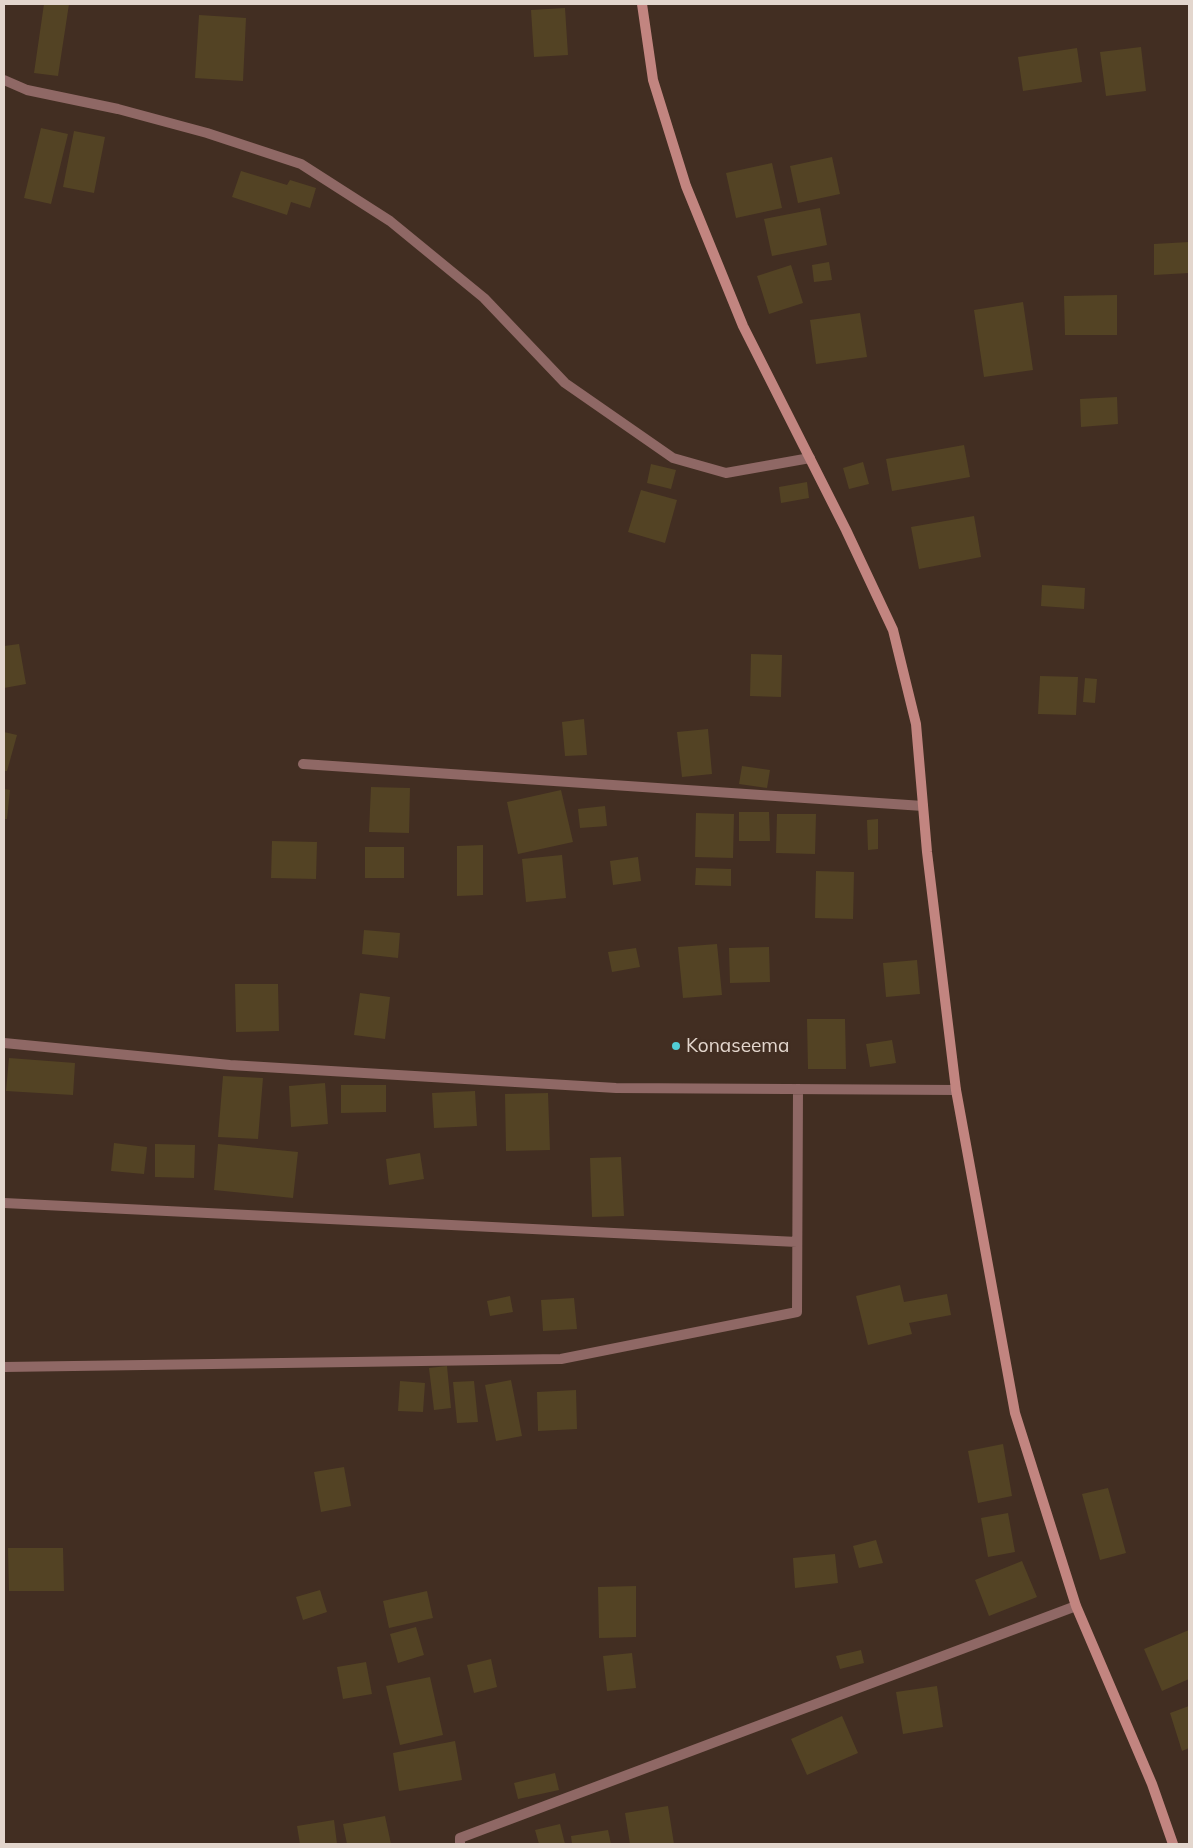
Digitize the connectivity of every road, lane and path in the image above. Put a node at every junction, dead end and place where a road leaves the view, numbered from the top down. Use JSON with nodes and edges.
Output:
{"nodes":[{"id":1,"x":642,"y":4,"type":"edge"},
{"id":2,"x":4,"y":80,"type":"edge"},
{"id":3,"x":810,"y":458,"type":"junction"},
{"id":4,"x":303,"y":764,"type":"dead end"},
{"id":5,"x":923,"y":806,"type":"junction"},
{"id":6,"x":4,"y":1043,"type":"edge"},
{"id":7,"x":798,"y":1088,"type":"junction"},
{"id":8,"x":956,"y":1090,"type":"junction"},
{"id":9,"x":4,"y":1203,"type":"edge"},
{"id":10,"x":797,"y":1242,"type":"junction"},
{"id":11,"x":4,"y":1367,"type":"edge"},
{"id":12,"x":1076,"y":1606,"type":"junction"},
{"id":13,"x":460,"y":1844,"type":"edge"},
{"id":14,"x":1173,"y":1844,"type":"edge"}],
"edges":[{"from":1,"to":3,"type":"main road"},
{"from":2,"to":3,"type":"street"},
{"from":3,"to":5,"type":"main road"},
{"from":4,"to":5,"type":"street"},
{"from":5,"to":8,"type":"main road"},
{"from":6,"to":7,"type":"street"},
{"from":7,"to":8,"type":"street"},
{"from":7,"to":10,"type":"street"},
{"from":8,"to":12,"type":"main road"},
{"from":9,"to":10,"type":"street"},
{"from":10,"to":11,"type":"street"},
{"from":12,"to":13,"type":"street"},
{"from":12,"to":14,"type":"main road"}]}
